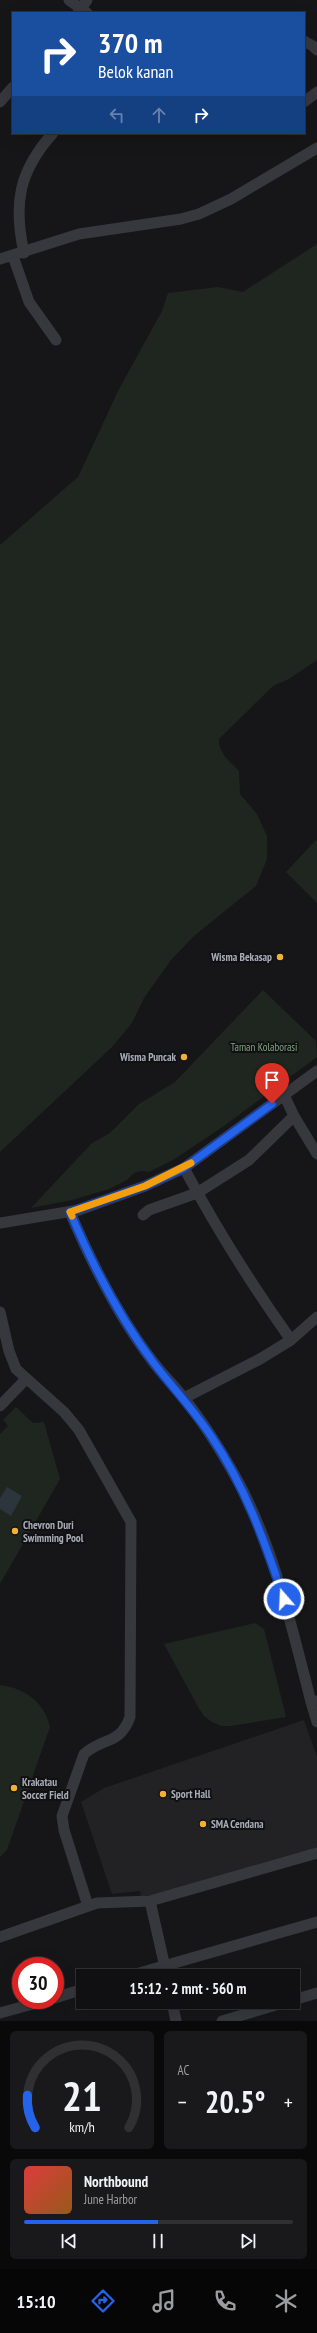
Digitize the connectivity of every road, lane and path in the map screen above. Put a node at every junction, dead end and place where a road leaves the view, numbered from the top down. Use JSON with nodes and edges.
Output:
{"nodes":[{"id":1,"x":69,"y":0,"type":"edge"},
{"id":2,"x":84,"y":7,"type":"edge"},
{"id":3,"x":305,"y":42,"type":"edge"},
{"id":4,"x":317,"y":50,"type":"edge"},
{"id":5,"x":12,"y":88,"type":"edge"},
{"id":6,"x":317,"y":92,"type":"edge"},
{"id":7,"x":305,"y":101,"type":"edge"},
{"id":8,"x":0,"y":102,"type":"edge"},
{"id":9,"x":52,"y":134,"type":"edge"},
{"id":10,"x":317,"y":148,"type":"edge"},
{"id":11,"x":19,"y":255,"type":"junction"},
{"id":12,"x":0,"y":259,"type":"edge"},
{"id":13,"x":56,"y":340,"type":"dead end"},
{"id":14,"x":317,"y":1070,"type":"edge"},
{"id":15,"x":284,"y":1095,"type":"junction"},
{"id":16,"x":294,"y":1116,"type":"junction"},
{"id":17,"x":317,"y":1154,"type":"edge"},
{"id":18,"x":184,"y":1168,"type":"junction"},
{"id":19,"x":198,"y":1193,"type":"junction"},
{"id":20,"x":70,"y":1212,"type":"junction"},
{"id":21,"x":143,"y":1215,"type":"dead end"},
{"id":22,"x":0,"y":1223,"type":"edge"},
{"id":23,"x":0,"y":1312,"type":"edge"},
{"id":24,"x":317,"y":1317,"type":"edge"},
{"id":25,"x":291,"y":1340,"type":"junction"},
{"id":26,"x":26,"y":1379,"type":"junction"},
{"id":27,"x":184,"y":1398,"type":"junction"},
{"id":28,"x":0,"y":1406,"type":"edge"},
{"id":29,"x":314,"y":1701,"type":"edge"},
{"id":30,"x":317,"y":1722,"type":"edge"},
{"id":31,"x":317,"y":1853,"type":"edge"},
{"id":32,"x":150,"y":1901,"type":"junction"},
{"id":33,"x":88,"y":1906,"type":"junction"},
{"id":34,"x":317,"y":1922,"type":"edge"},
{"id":35,"x":0,"y":1937,"type":"edge"},
{"id":36,"x":166,"y":1969,"type":"edge"},
{"id":37,"x":172,"y":1969,"type":"edge"},
{"id":38,"x":76,"y":1991,"type":"edge"},
{"id":39,"x":317,"y":1993,"type":"edge"},
{"id":40,"x":64,"y":1995,"type":"edge"},
{"id":41,"x":300,"y":1998,"type":"edge"},
{"id":42,"x":17,"y":2009,"type":"edge"},
{"id":43,"x":173,"y":2009,"type":"edge"},
{"id":44,"x":262,"y":2009,"type":"edge"},
{"id":45,"x":0,"y":2014,"type":"edge"},
{"id":46,"x":176,"y":2021,"type":"edge"},
{"id":47,"x":222,"y":2021,"type":"edge"}],
"edges":[{"from":1,"to":2,"type":"street"},
{"from":3,"to":4,"type":"street"},
{"from":5,"to":8,"type":"street"},
{"from":6,"to":7,"type":"street"},
{"from":9,"to":11,"type":"street"},
{"from":10,"to":11,"type":"street"},
{"from":11,"to":12,"type":"street"},
{"from":11,"to":13,"type":"street"},
{"from":14,"to":15,"type":"street"},
{"from":15,"to":16,"type":"street"},
{"from":15,"to":18,"type":"street"},
{"from":16,"to":17,"type":"street"},
{"from":16,"to":19,"type":"street"},
{"from":18,"to":19,"type":"street"},
{"from":18,"to":20,"type":"street"},
{"from":19,"to":21,"type":"street"},
{"from":19,"to":25,"type":"street"},
{"from":20,"to":22,"type":"street"},
{"from":20,"to":27,"type":"street"},
{"from":23,"to":26,"type":"street"},
{"from":24,"to":25,"type":"street"},
{"from":25,"to":27,"type":"street"},
{"from":26,"to":28,"type":"street"},
{"from":26,"to":33,"type":"street"},
{"from":27,"to":29,"type":"street"},
{"from":29,"to":30,"type":"street"},
{"from":31,"to":32,"type":"street"},
{"from":32,"to":33,"type":"street"},
{"from":32,"to":36,"type":"street"},
{"from":33,"to":35,"type":"street"},
{"from":34,"to":37,"type":"street"},
{"from":38,"to":40,"type":"street"},
{"from":39,"to":41,"type":"street"},
{"from":42,"to":45,"type":"street"},
{"from":43,"to":46,"type":"street"},
{"from":44,"to":47,"type":"street"}]}
